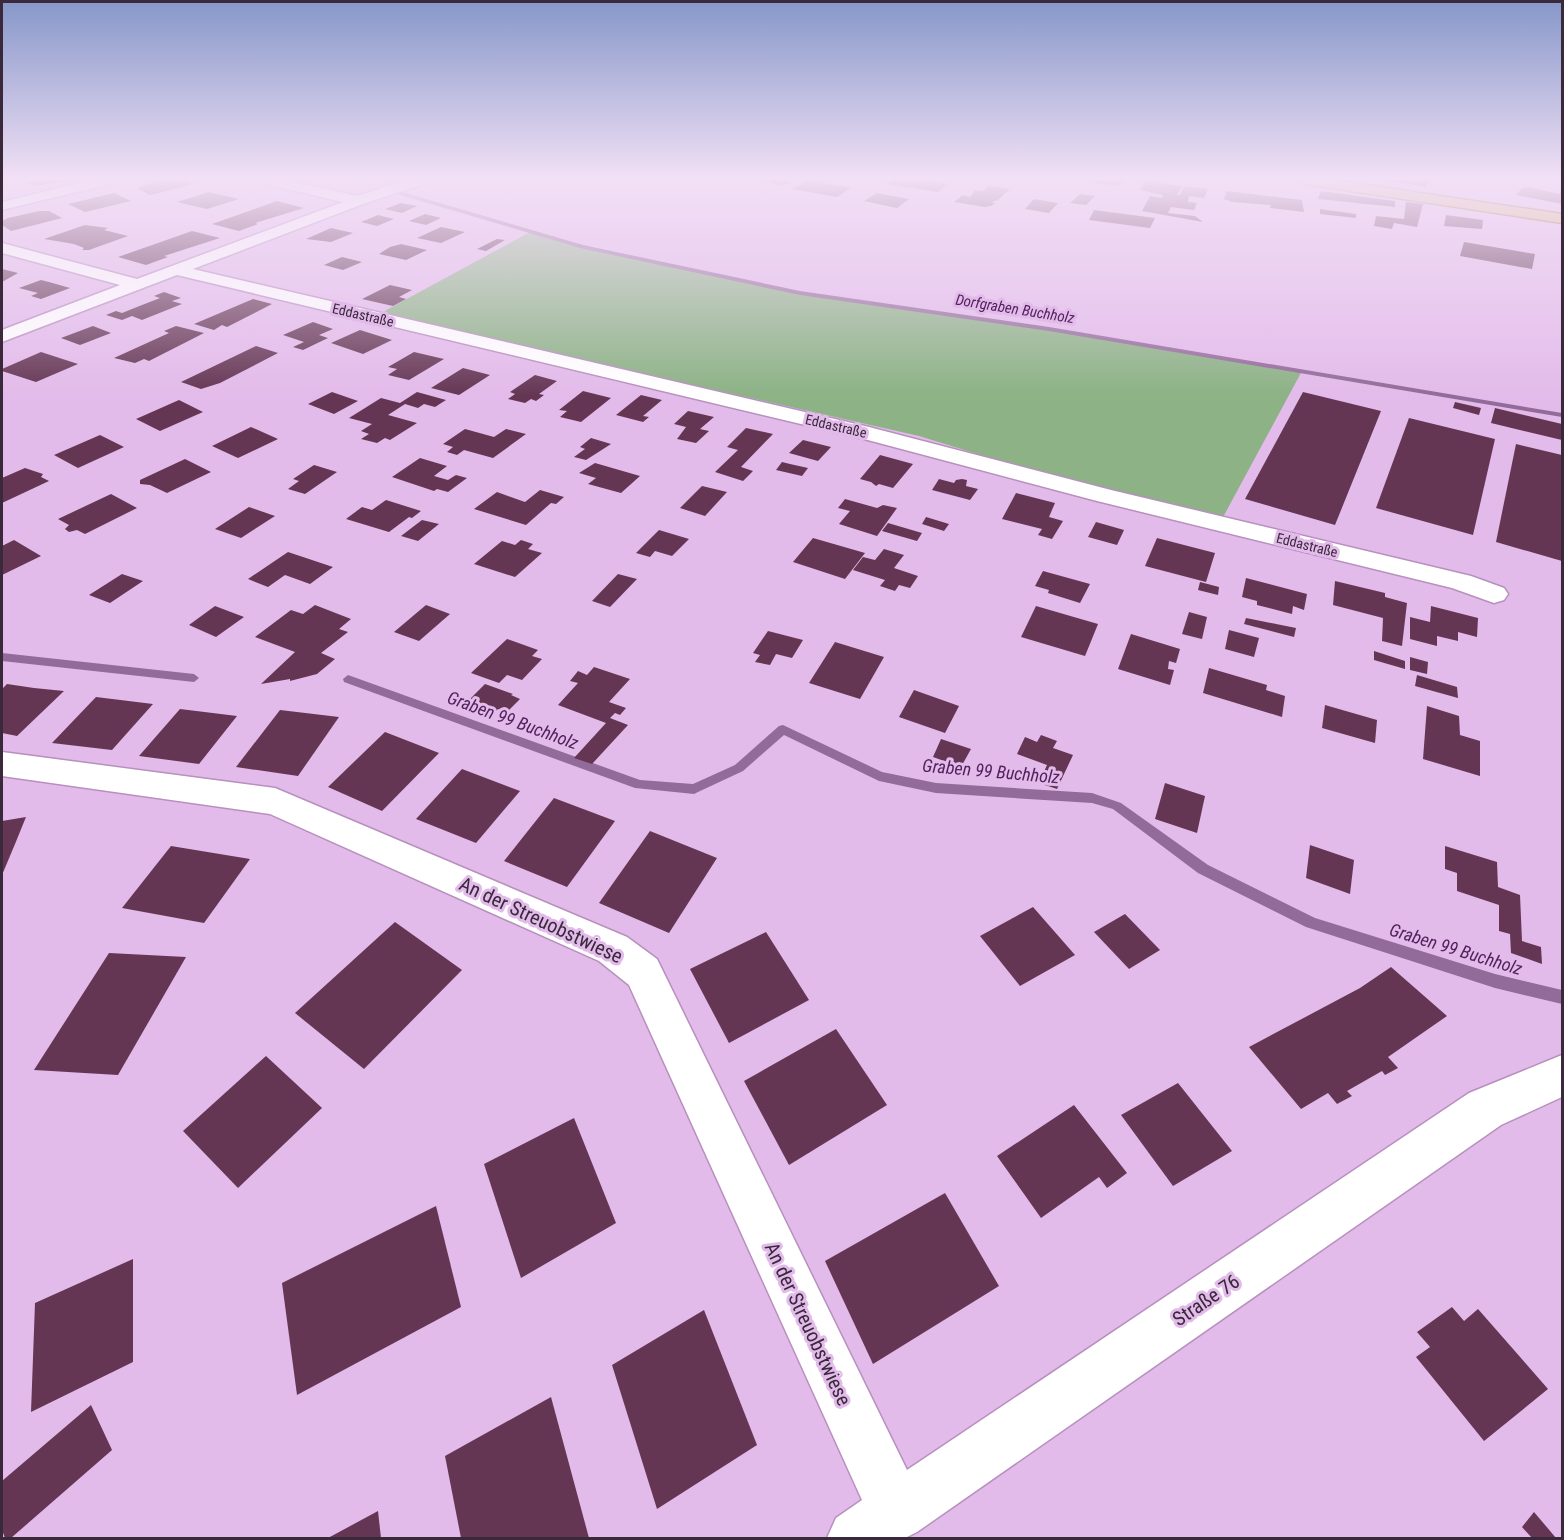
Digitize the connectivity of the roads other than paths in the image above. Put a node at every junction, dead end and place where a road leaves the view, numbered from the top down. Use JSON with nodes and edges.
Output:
{"nodes":[{"id":1,"x":16,"y":252,"type":"edge"},
{"id":2,"x":223,"y":252,"type":"edge"},
{"id":3,"x":175,"y":270,"type":"junction"},
{"id":4,"x":136,"y":284,"type":"junction"},
{"id":5,"x":2,"y":336,"type":"edge"},
{"id":6,"x":1494,"y":594,"type":"dead end"},
{"id":7,"x":2,"y":764,"type":"edge"},
{"id":8,"x":1563,"y":1076,"type":"edge"},
{"id":9,"x":897,"y":1512,"type":"junction"},
{"id":10,"x":856,"y":1539,"type":"edge"}],
"edges":[{"from":1,"to":4,"type":"street"},
{"from":2,"to":3,"type":"street"},
{"from":3,"to":4,"type":"street"},
{"from":3,"to":6,"type":"street","name":"Eddastraße"},
{"from":4,"to":5,"type":"street"},
{"from":7,"to":9,"type":"street","name":"An der Streuobstwiese"},
{"from":8,"to":9,"type":"street","name":"Straße 76"},
{"from":9,"to":10,"type":"street","name":"Straße 76"}]}
